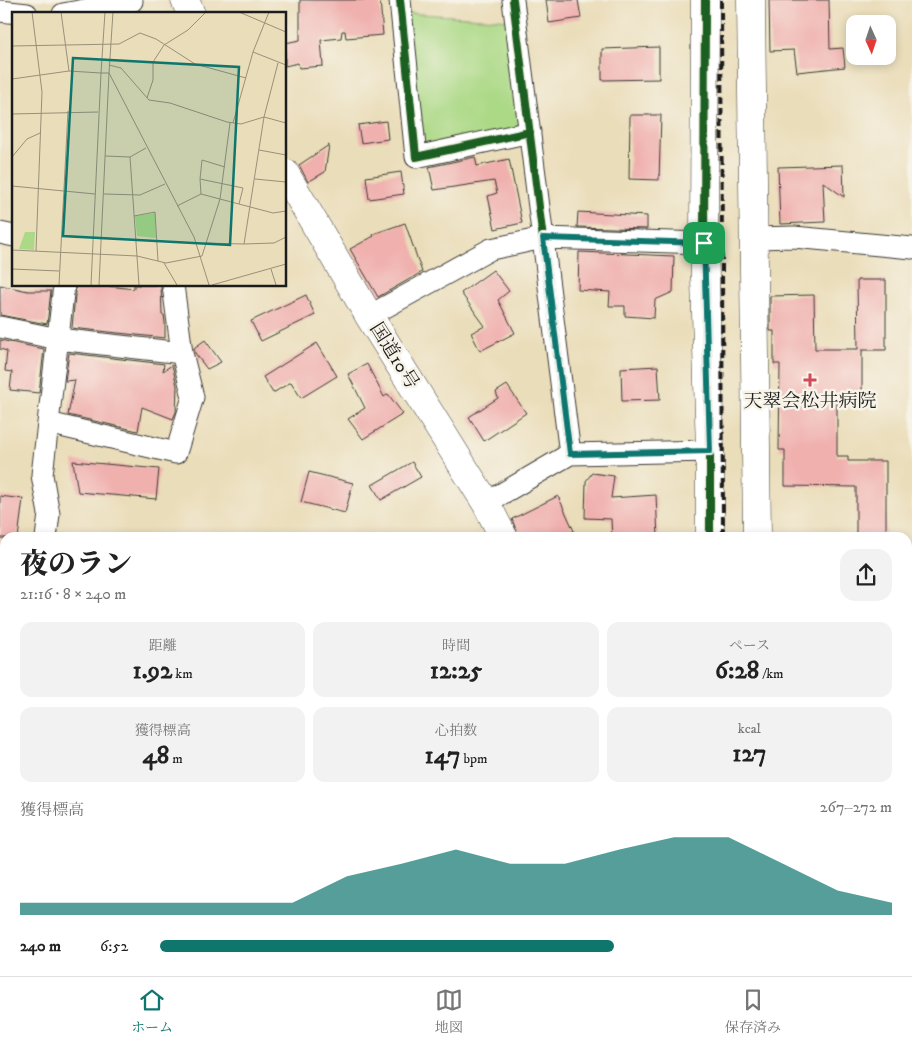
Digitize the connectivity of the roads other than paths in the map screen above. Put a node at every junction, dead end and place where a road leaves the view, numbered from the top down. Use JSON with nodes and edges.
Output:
{"nodes":[{"id":1,"x":185,"y":0,"type":"edge"},
{"id":2,"x":400,"y":0,"type":"edge"},
{"id":3,"x":513,"y":0,"type":"edge"},
{"id":4,"x":705,"y":0,"type":"edge"},
{"id":5,"x":751,"y":0,"type":"edge"},
{"id":6,"x":131,"y":5,"type":"edge"},
{"id":7,"x":78,"y":12,"type":"edge"},
{"id":8,"x":191,"y":12,"type":"edge"},
{"id":9,"x":530,"y":132,"type":"junction"},
{"id":10,"x":286,"y":177,"type":"edge"},
{"id":11,"x":292,"y":202,"type":"edge"},
{"id":12,"x":543,"y":238,"type":"junction"},
{"id":13,"x":754,"y":238,"type":"junction"},
{"id":14,"x":704,"y":243,"type":"junction"},
{"id":15,"x":912,"y":248,"type":"edge"},
{"id":16,"x":64,"y":286,"type":"edge"},
{"id":17,"x":173,"y":286,"type":"edge"},
{"id":18,"x":370,"y":316,"type":"junction"},
{"id":19,"x":0,"y":328,"type":"edge"},
{"id":20,"x":58,"y":339,"type":"junction"},
{"id":21,"x":182,"y":353,"type":"junction"},
{"id":22,"x":48,"y":423,"type":"junction"},
{"id":23,"x":710,"y":451,"type":"junction"},
{"id":24,"x":570,"y":454,"type":"junction"},
{"id":25,"x":486,"y":504,"type":"junction"},
{"id":26,"x":47,"y":532,"type":"edge"},
{"id":27,"x":501,"y":532,"type":"edge"},
{"id":28,"x":710,"y":532,"type":"edge"},
{"id":29,"x":757,"y":532,"type":"edge"}],
"edges":[{"from":1,"to":8,"type":"main road"},
{"from":2,"to":9,"type":"street"},
{"from":3,"to":9,"type":"street"},
{"from":4,"to":14,"type":"main road"},
{"from":5,"to":13,"type":"main road"},
{"from":6,"to":7,"type":"street"},
{"from":9,"to":12,"type":"street"},
{"from":10,"to":11,"type":"main road","name":"国道10号"},
{"from":11,"to":18,"type":"main road","name":"国道10号"},
{"from":12,"to":14,"type":"street"},
{"from":12,"to":18,"type":"street"},
{"from":12,"to":24,"type":"street"},
{"from":13,"to":15,"type":"street"},
{"from":13,"to":29,"type":"main road"},
{"from":14,"to":23,"type":"main road"},
{"from":16,"to":20,"type":"street"},
{"from":17,"to":21,"type":"street"},
{"from":18,"to":25,"type":"main road","name":"国道10号"},
{"from":19,"to":20,"type":"street"},
{"from":20,"to":21,"type":"street"},
{"from":20,"to":22,"type":"street"},
{"from":21,"to":22,"type":"street"},
{"from":22,"to":26,"type":"street"},
{"from":23,"to":24,"type":"street"},
{"from":23,"to":28,"type":"main road"},
{"from":24,"to":25,"type":"street"},
{"from":25,"to":27,"type":"main road","name":"国道10号"}]}
